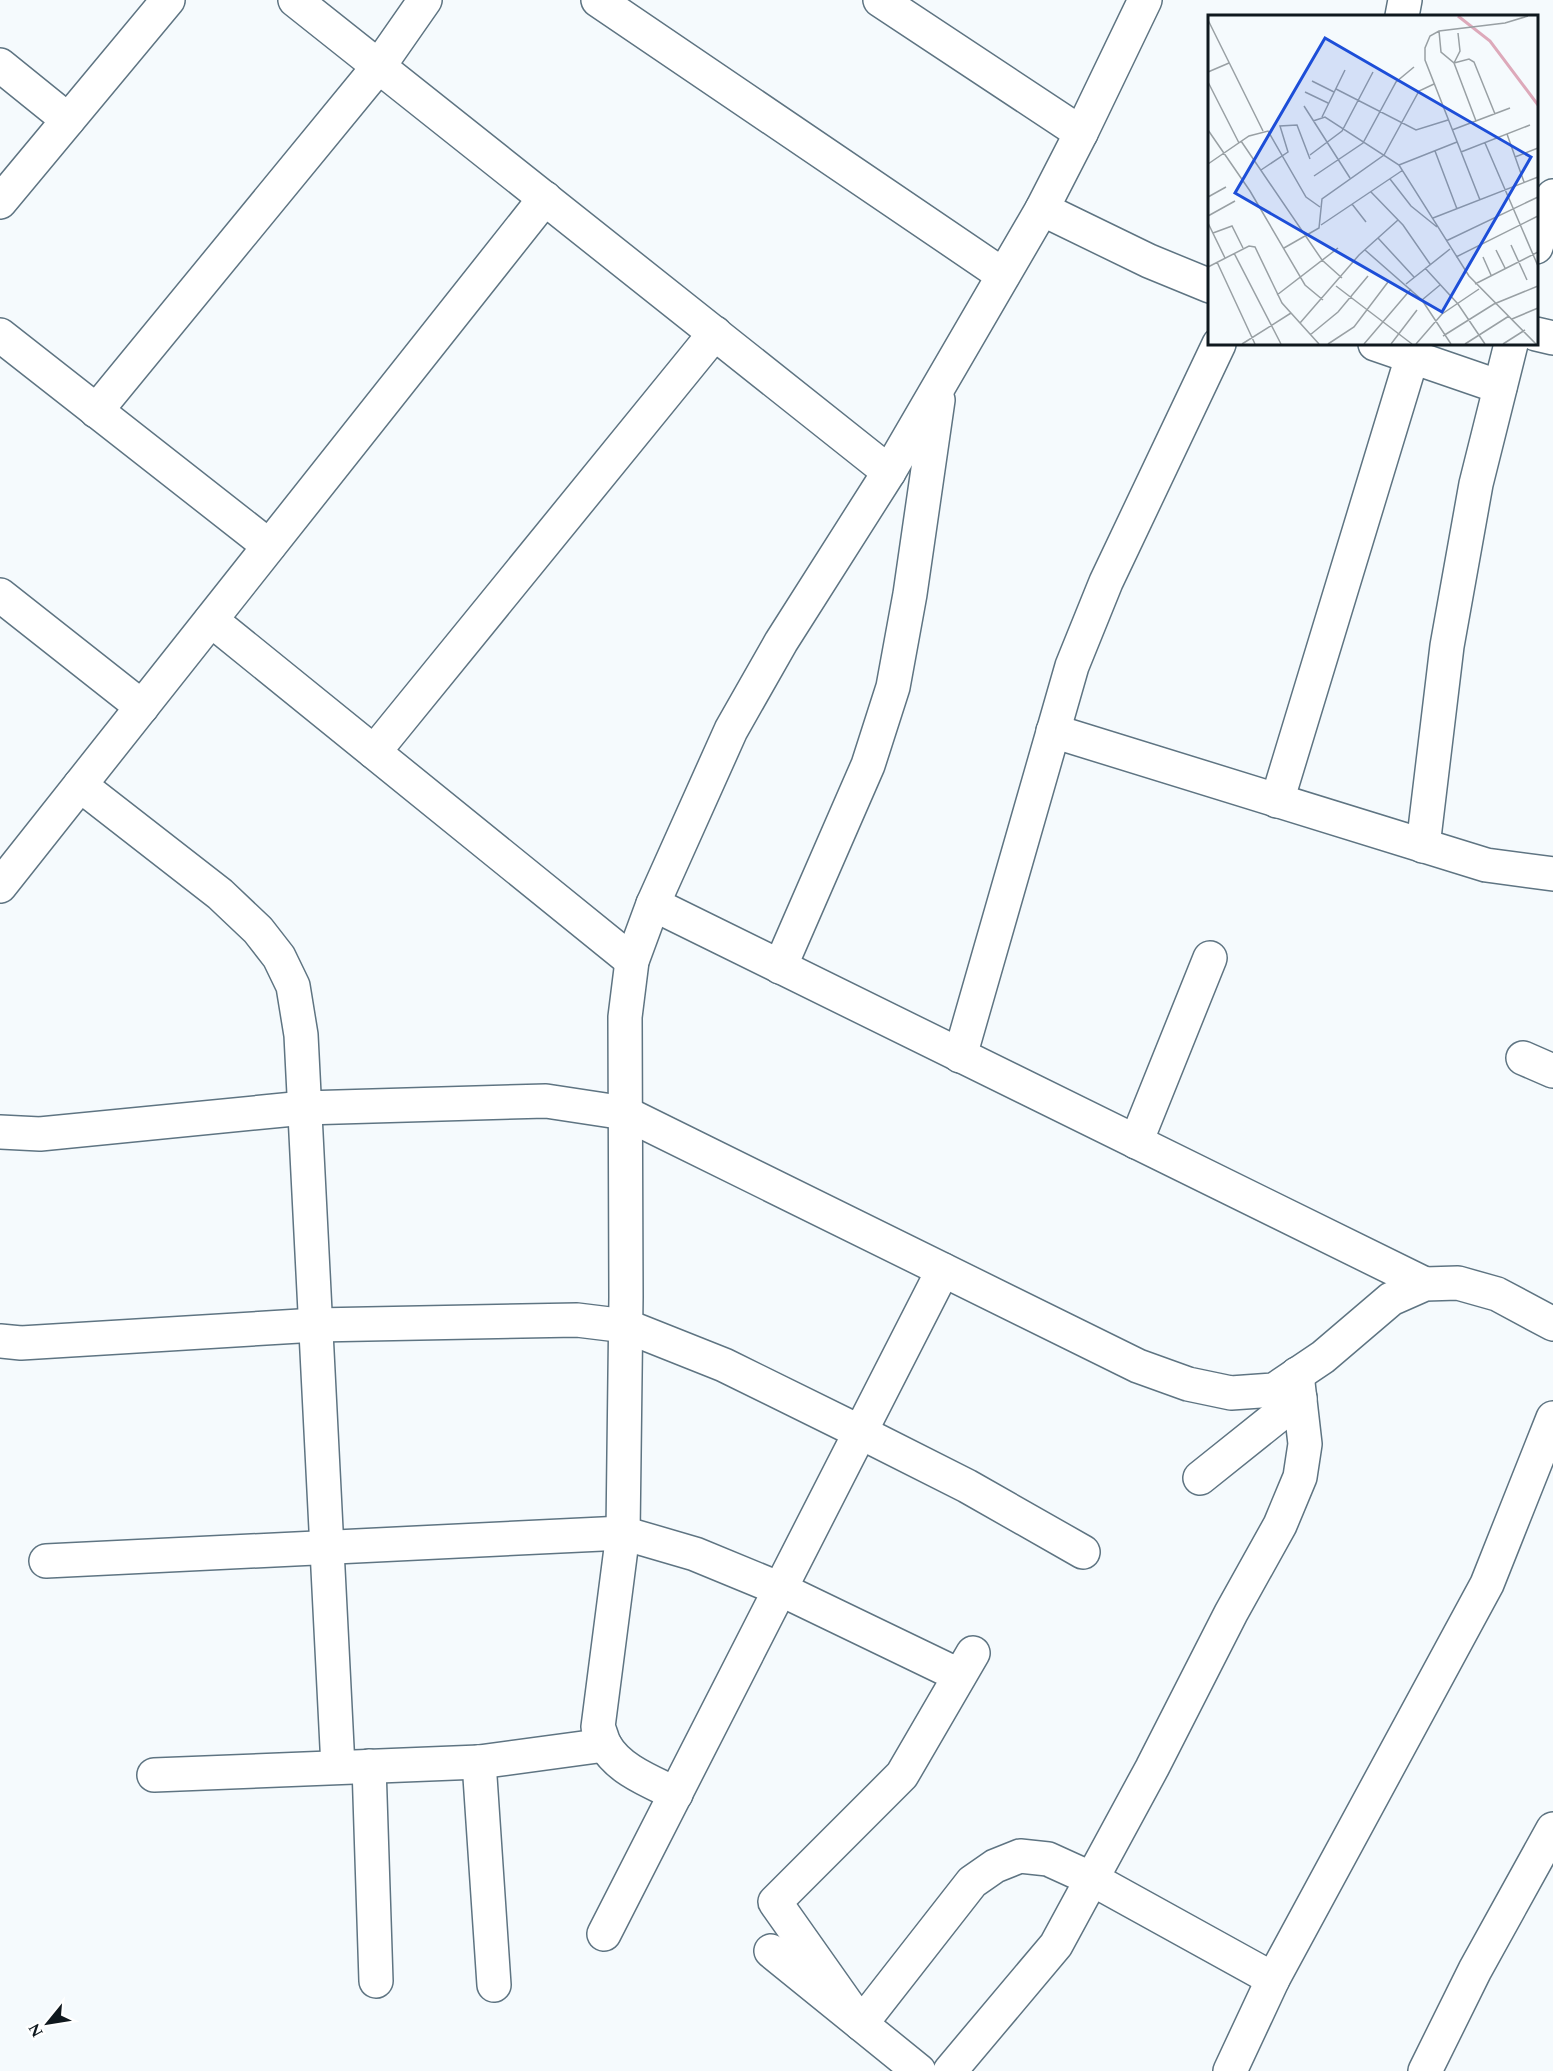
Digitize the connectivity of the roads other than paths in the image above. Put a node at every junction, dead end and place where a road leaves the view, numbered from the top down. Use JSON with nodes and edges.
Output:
{"nodes":[{"id":1,"x":168,"y":0,"type":"edge"},
{"id":2,"x":295,"y":0,"type":"edge"},
{"id":3,"x":425,"y":0,"type":"edge"},
{"id":4,"x":598,"y":0,"type":"edge"},
{"id":5,"x":880,"y":0,"type":"edge"},
{"id":6,"x":1145,"y":0,"type":"edge"},
{"id":7,"x":1405,"y":0,"type":"edge"},
{"id":8,"x":1402,"y":15,"type":"edge"},
{"id":9,"x":0,"y":65,"type":"edge"},
{"id":10,"x":379,"y":66,"type":"junction"},
{"id":11,"x":69,"y":120,"type":"junction"},
{"id":12,"x":1081,"y":134,"type":"junction"},
{"id":13,"x":1547,"y":196,"type":"edge"},
{"id":14,"x":544,"y":198,"type":"junction"},
{"id":15,"x":0,"y":202,"type":"edge"},
{"id":16,"x":1042,"y":209,"type":"junction"},
{"id":17,"x":1538,"y":238,"type":"edge"},
{"id":18,"x":1004,"y":275,"type":"junction"},
{"id":19,"x":1208,"y":286,"type":"edge"},
{"id":20,"x":715,"y":333,"type":"junction"},
{"id":21,"x":1538,"y":334,"type":"edge"},
{"id":22,"x":0,"y":335,"type":"edge"},
{"id":23,"x":1553,"y":338,"type":"edge"},
{"id":24,"x":1219,"y":345,"type":"edge"},
{"id":25,"x":1378,"y":345,"type":"edge"},
{"id":26,"x":1511,"y":345,"type":"edge"},
{"id":27,"x":1412,"y":357,"type":"junction"},
{"id":28,"x":940,"y":384,"type":"junction"},
{"id":29,"x":1500,"y":387,"type":"junction"},
{"id":30,"x":96,"y":411,"type":"junction"},
{"id":31,"x":889,"y":472,"type":"junction"},
{"id":32,"x":269,"y":546,"type":"junction"},
{"id":33,"x":0,"y":595,"type":"edge"},
{"id":34,"x":211,"y":620,"type":"junction"},
{"id":35,"x":142,"y":707,"type":"junction"},
{"id":36,"x":1053,"y":731,"type":"junction"},
{"id":37,"x":374,"y":752,"type":"junction"},
{"id":38,"x":80,"y":785,"type":"junction"},
{"id":39,"x":1277,"y":801,"type":"junction"},
{"id":40,"x":1423,"y":846,"type":"junction"},
{"id":41,"x":1553,"y":874,"type":"edge"},
{"id":42,"x":0,"y":886,"type":"edge"},
{"id":43,"x":653,"y":904,"type":"junction"},
{"id":44,"x":1210,"y":958,"type":"dead end"},
{"id":45,"x":632,"y":961,"type":"junction"},
{"id":46,"x":780,"y":967,"type":"junction"},
{"id":47,"x":960,"y":1056,"type":"junction"},
{"id":48,"x":1523,"y":1058,"type":"dead end"},
{"id":49,"x":1553,"y":1071,"type":"edge"},
{"id":50,"x":304,"y":1108,"type":"junction"},
{"id":51,"x":626,"y":1113,"type":"junction"},
{"id":52,"x":0,"y":1132,"type":"edge"},
{"id":53,"x":1136,"y":1142,"type":"junction"},
{"id":54,"x":943,"y":1270,"type":"junction"},
{"id":55,"x":1425,"y":1284,"type":"junction"},
{"id":56,"x":1553,"y":1324,"type":"edge"},
{"id":57,"x":316,"y":1325,"type":"junction"},
{"id":58,"x":626,"y":1326,"type":"junction"},
{"id":59,"x":0,"y":1341,"type":"edge"},
{"id":60,"x":1299,"y":1386,"type":"junction"},
{"id":61,"x":1553,"y":1418,"type":"edge"},
{"id":62,"x":860,"y":1432,"type":"junction"},
{"id":63,"x":1200,"y":1478,"type":"dead end"},
{"id":64,"x":623,"y":1533,"type":"junction"},
{"id":65,"x":327,"y":1549,"type":"junction"},
{"id":66,"x":1083,"y":1552,"type":"dead end"},
{"id":67,"x":46,"y":1561,"type":"dead end"},
{"id":68,"x":780,"y":1589,"type":"junction"},
{"id":69,"x":606,"y":1745,"type":"junction"},
{"id":70,"x":479,"y":1762,"type":"junction"},
{"id":71,"x":353,"y":1767,"type":"junction"},
{"id":72,"x":154,"y":1775,"type":"dead end"},
{"id":73,"x":676,"y":1794,"type":"junction"},
{"id":74,"x":1553,"y":1829,"type":"edge"},
{"id":75,"x":1092,"y":1878,"type":"junction"},
{"id":76,"x":604,"y":1934,"type":"dead end"},
{"id":77,"x":771,"y":1951,"type":"dead end"},
{"id":78,"x":1273,"y":1979,"type":"junction"},
{"id":79,"x":376,"y":1981,"type":"dead end"},
{"id":80,"x":494,"y":1985,"type":"dead end"},
{"id":81,"x":861,"y":2024,"type":"junction"},
{"id":82,"x":919,"y":2071,"type":"edge"},
{"id":83,"x":950,"y":2071,"type":"edge"},
{"id":84,"x":1230,"y":2071,"type":"edge"},
{"id":85,"x":1425,"y":2071,"type":"edge"}],
"edges":[{"from":1,"to":11,"type":"street"},
{"from":2,"to":10,"type":"street"},
{"from":3,"to":10,"type":"street"},
{"from":4,"to":18,"type":"street"},
{"from":5,"to":12,"type":"street"},
{"from":6,"to":12,"type":"street"},
{"from":7,"to":8,"type":"street"},
{"from":9,"to":11,"type":"street"},
{"from":10,"to":14,"type":"street"},
{"from":10,"to":30,"type":"street"},
{"from":11,"to":15,"type":"street"},
{"from":12,"to":16,"type":"street"},
{"from":13,"to":17,"type":"street"},
{"from":14,"to":20,"type":"street"},
{"from":14,"to":32,"type":"street"},
{"from":16,"to":18,"type":"street"},
{"from":16,"to":19,"type":"street"},
{"from":18,"to":28,"type":"street"},
{"from":20,"to":31,"type":"street"},
{"from":20,"to":37,"type":"street"},
{"from":21,"to":23,"type":"street"},
{"from":22,"to":30,"type":"street"},
{"from":24,"to":36,"type":"street"},
{"from":25,"to":27,"type":"street"},
{"from":26,"to":29,"type":"street"},
{"from":27,"to":29,"type":"street"},
{"from":27,"to":39,"type":"street"},
{"from":28,"to":31,"type":"street"},
{"from":28,"to":46,"type":"street"},
{"from":29,"to":40,"type":"street"},
{"from":30,"to":32,"type":"street"},
{"from":31,"to":43,"type":"street"},
{"from":32,"to":34,"type":"street"},
{"from":33,"to":35,"type":"street"},
{"from":34,"to":35,"type":"street"},
{"from":34,"to":37,"type":"street"},
{"from":35,"to":38,"type":"street"},
{"from":36,"to":39,"type":"street"},
{"from":36,"to":47,"type":"street"},
{"from":37,"to":45,"type":"street"},
{"from":38,"to":42,"type":"street"},
{"from":38,"to":50,"type":"street"},
{"from":39,"to":40,"type":"street"},
{"from":40,"to":41,"type":"street"},
{"from":43,"to":45,"type":"street"},
{"from":43,"to":46,"type":"street"},
{"from":44,"to":53,"type":"street"},
{"from":45,"to":51,"type":"street"},
{"from":46,"to":47,"type":"street"},
{"from":47,"to":53,"type":"street"},
{"from":48,"to":49,"type":"street"},
{"from":50,"to":51,"type":"street"},
{"from":50,"to":52,"type":"street"},
{"from":50,"to":57,"type":"street"},
{"from":51,"to":54,"type":"street"},
{"from":51,"to":58,"type":"street"},
{"from":53,"to":55,"type":"street"},
{"from":54,"to":60,"type":"street"},
{"from":54,"to":62,"type":"street"},
{"from":55,"to":56,"type":"street"},
{"from":55,"to":60,"type":"street"},
{"from":57,"to":58,"type":"street"},
{"from":57,"to":59,"type":"street"},
{"from":57,"to":65,"type":"street"},
{"from":58,"to":62,"type":"street"},
{"from":58,"to":64,"type":"street"},
{"from":60,"to":63,"type":"street"},
{"from":60,"to":75,"type":"street"},
{"from":61,"to":78,"type":"street"},
{"from":62,"to":66,"type":"street"},
{"from":62,"to":68,"type":"street"},
{"from":64,"to":65,"type":"street"},
{"from":64,"to":68,"type":"street"},
{"from":64,"to":69,"type":"street"},
{"from":65,"to":67,"type":"street"},
{"from":65,"to":71,"type":"street"},
{"from":68,"to":73,"type":"street"},
{"from":68,"to":81,"type":"street"},
{"from":69,"to":70,"type":"street"},
{"from":69,"to":73,"type":"street"},
{"from":70,"to":71,"type":"street"},
{"from":70,"to":80,"type":"street"},
{"from":71,"to":72,"type":"street"},
{"from":71,"to":79,"type":"street"},
{"from":73,"to":76,"type":"street"},
{"from":74,"to":85,"type":"street"},
{"from":75,"to":78,"type":"street"},
{"from":75,"to":81,"type":"street"},
{"from":75,"to":83,"type":"street"},
{"from":77,"to":81,"type":"street"},
{"from":78,"to":84,"type":"street"},
{"from":81,"to":82,"type":"street"}]}
